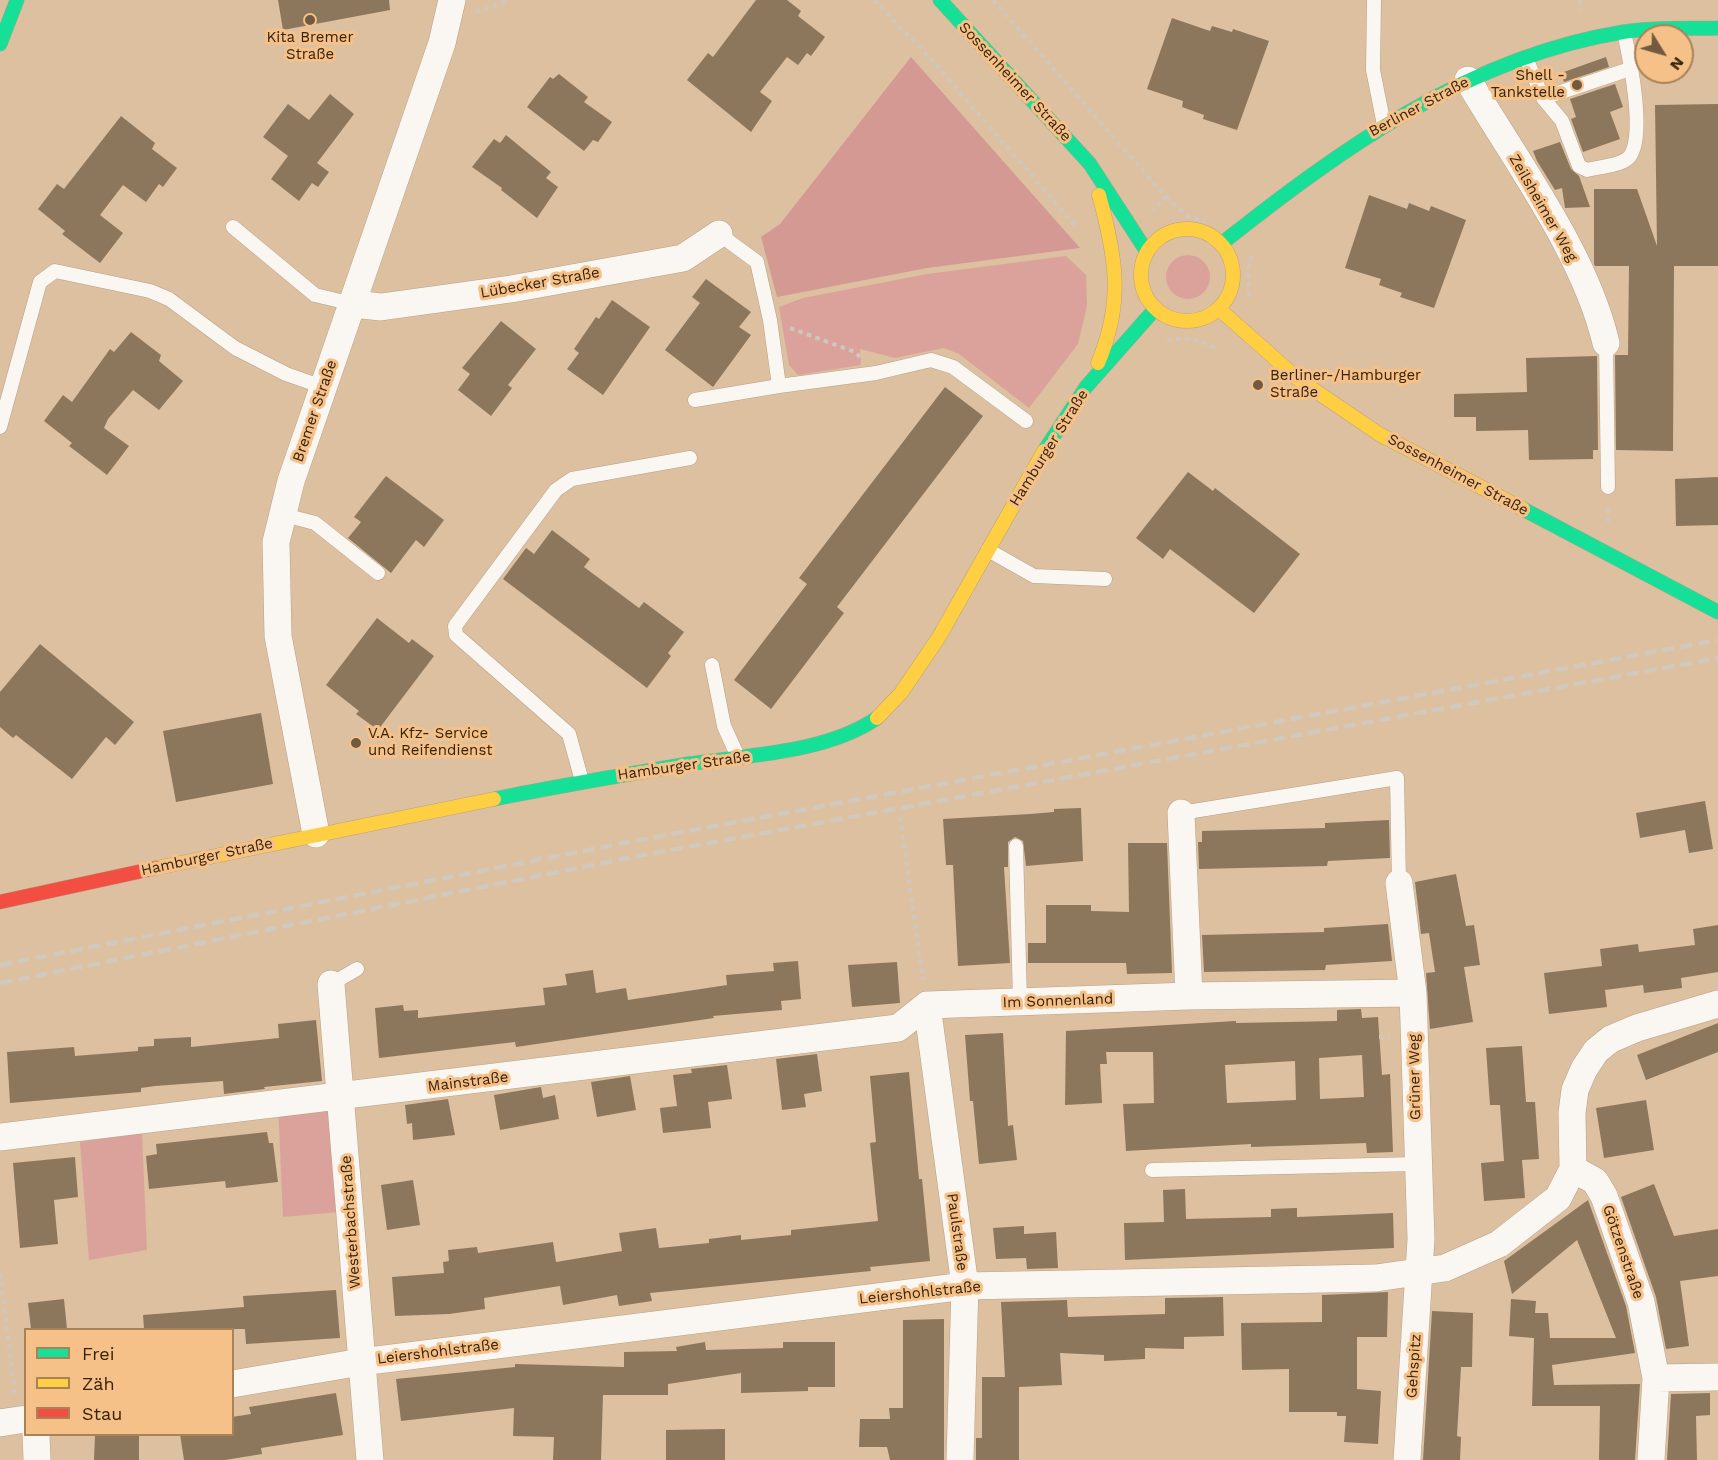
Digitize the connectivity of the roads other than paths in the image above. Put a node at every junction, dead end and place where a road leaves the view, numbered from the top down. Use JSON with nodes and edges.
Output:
{"nodes":[{"id":1,"x":17,"y":0,"type":"edge"},
{"id":2,"x":939,"y":0,"type":"edge"},
{"id":3,"x":1374,"y":0,"type":"edge"},
{"id":4,"x":450,"y":8,"type":"edge"},
{"id":5,"x":1718,"y":28,"type":"edge"},
{"id":6,"x":1624,"y":32,"type":"junction"},
{"id":7,"x":0,"y":44,"type":"edge"},
{"id":8,"x":1526,"y":58,"type":"junction"},
{"id":9,"x":1629,"y":69,"type":"junction"},
{"id":10,"x":1468,"y":80,"type":"junction"},
{"id":11,"x":1543,"y":98,"type":"junction"},
{"id":12,"x":1384,"y":125,"type":"junction"},
{"id":13,"x":1090,"y":164,"type":"junction"},
{"id":14,"x":1124,"y":193,"type":"dead end"},
{"id":15,"x":1157,"y":220,"type":"dead end"},
{"id":16,"x":233,"y":227,"type":"dead end"},
{"id":17,"x":1171,"y":232,"type":"junction"},
{"id":18,"x":719,"y":234,"type":"joint"},
{"id":19,"x":1221,"y":244,"type":"junction"},
{"id":20,"x":1146,"y":252,"type":"junction"},
{"id":21,"x":353,"y":304,"type":"junction"},
{"id":22,"x":1155,"y":309,"type":"junction"},
{"id":23,"x":1219,"y":309,"type":"junction"},
{"id":24,"x":1606,"y":343,"type":"joint"},
{"id":25,"x":779,"y":386,"type":"junction"},
{"id":26,"x":323,"y":387,"type":"junction"},
{"id":27,"x":1086,"y":387,"type":"junction"},
{"id":28,"x":696,"y":400,"type":"dead end"},
{"id":29,"x":1026,"y":421,"type":"dead end"},
{"id":30,"x":0,"y":427,"type":"edge"},
{"id":31,"x":690,"y":458,"type":"dead end"},
{"id":32,"x":1608,"y":487,"type":"dead end"},
{"id":33,"x":280,"y":514,"type":"junction"},
{"id":34,"x":987,"y":549,"type":"junction"},
{"id":35,"x":378,"y":573,"type":"dead end"},
{"id":36,"x":1105,"y":579,"type":"dead end"},
{"id":37,"x":1718,"y":612,"type":"edge"},
{"id":38,"x":712,"y":665,"type":"dead end"},
{"id":39,"x":738,"y":757,"type":"junction"},
{"id":40,"x":582,"y":781,"type":"junction"},
{"id":41,"x":1180,"y":813,"type":"joint"},
{"id":42,"x":316,"y":834,"type":"junction"},
{"id":43,"x":1016,"y":846,"type":"dead end"},
{"id":44,"x":1399,"y":883,"type":"joint"},
{"id":45,"x":0,"y":902,"type":"edge"},
{"id":46,"x":357,"y":969,"type":"dead end"},
{"id":47,"x":331,"y":984,"type":"joint"},
{"id":48,"x":1413,"y":993,"type":"junction"},
{"id":49,"x":1189,"y":996,"type":"junction"},
{"id":50,"x":1020,"y":1002,"type":"junction"},
{"id":51,"x":1718,"y":1004,"type":"edge"},
{"id":52,"x":927,"y":1005,"type":"junction"},
{"id":53,"x":342,"y":1097,"type":"junction"},
{"id":54,"x":0,"y":1137,"type":"edge"},
{"id":55,"x":1418,"y":1164,"type":"junction"},
{"id":56,"x":1574,"y":1169,"type":"junction"},
{"id":57,"x":1152,"y":1170,"type":"dead end"},
{"id":58,"x":1421,"y":1273,"type":"junction"},
{"id":59,"x":964,"y":1286,"type":"junction"},
{"id":60,"x":361,"y":1362,"type":"junction"},
{"id":61,"x":1718,"y":1377,"type":"edge"},
{"id":62,"x":1656,"y":1378,"type":"junction"},
{"id":63,"x":234,"y":1384,"type":"edge"},
{"id":64,"x":26,"y":1436,"type":"edge"},
{"id":65,"x":38,"y":1460,"type":"edge"},
{"id":66,"x":370,"y":1460,"type":"edge"},
{"id":67,"x":960,"y":1460,"type":"edge"},
{"id":68,"x":1407,"y":1460,"type":"edge"},
{"id":69,"x":1651,"y":1460,"type":"edge"}],
"edges":[{"from":1,"to":7,"type":"main road"},
{"from":2,"to":13,"type":"main road","name":"Sossenheimer Straße"},
{"from":3,"to":12,"type":"lane"},
{"from":4,"to":21,"type":"street","name":"Bremer Straße"},
{"from":5,"to":6,"type":"main road","name":"Berliner Straße"},
{"from":6,"to":8,"type":"main road","name":"Berliner Straße"},
{"from":6,"to":9,"type":"lane"},
{"from":8,"to":10,"type":"main road","name":"Berliner Straße"},
{"from":8,"to":11,"type":"lane"},
{"from":9,"to":11,"type":"lane"},
{"from":9,"to":11,"type":"lane"},
{"from":10,"to":12,"type":"main road","name":"Berliner Straße"},
{"from":10,"to":24,"type":"street","name":"Zeilsheimer Weg"},
{"from":12,"to":19,"type":"main road","name":"Berliner Straße"},
{"from":13,"to":14,"type":"main road","name":"Sossenheimer Straße"},
{"from":13,"to":20,"type":"main road","name":"Sossenheimer Straße"},
{"from":13,"to":27,"type":"main road"},
{"from":15,"to":17,"type":"main road"},
{"from":16,"to":21,"type":"lane"},
{"from":17,"to":19,"type":"main road"},
{"from":17,"to":20,"type":"main road"},
{"from":18,"to":21,"type":"street","name":"Lübecker Straße"},
{"from":18,"to":25,"type":"lane"},
{"from":19,"to":23,"type":"main road"},
{"from":20,"to":22,"type":"main road"},
{"from":21,"to":26,"type":"street","name":"Bremer Straße"},
{"from":22,"to":23,"type":"main road"},
{"from":22,"to":27,"type":"main road","name":"Hamburger Straße"},
{"from":23,"to":37,"type":"main road","name":"Sossenheimer Straße"},
{"from":24,"to":32,"type":"lane"},
{"from":25,"to":28,"type":"lane"},
{"from":25,"to":29,"type":"lane"},
{"from":26,"to":30,"type":"lane"},
{"from":26,"to":33,"type":"street","name":"Bremer Straße"},
{"from":27,"to":34,"type":"main road","name":"Hamburger Straße"},
{"from":31,"to":40,"type":"lane"},
{"from":33,"to":35,"type":"lane"},
{"from":33,"to":42,"type":"street","name":"Bremer Straße"},
{"from":34,"to":36,"type":"lane"},
{"from":34,"to":39,"type":"main road","name":"Hamburger Straße"},
{"from":38,"to":39,"type":"lane"},
{"from":39,"to":40,"type":"main road","name":"Hamburger Straße"},
{"from":40,"to":42,"type":"main road","name":"Hamburger Straße"},
{"from":41,"to":44,"type":"lane"},
{"from":41,"to":49,"type":"street"},
{"from":42,"to":45,"type":"main road","name":"Hamburger Straße"},
{"from":43,"to":50,"type":"lane"},
{"from":44,"to":48,"type":"street","name":"Grüner Weg"},
{"from":46,"to":47,"type":"lane"},
{"from":47,"to":53,"type":"street","name":"Westerbachstraße"},
{"from":48,"to":49,"type":"street","name":"Im Sonnenland"},
{"from":48,"to":55,"type":"street","name":"Grüner Weg"},
{"from":49,"to":50,"type":"street","name":"Im Sonnenland"},
{"from":50,"to":52,"type":"street","name":"Im Sonnenland"},
{"from":51,"to":56,"type":"street"},
{"from":52,"to":53,"type":"street","name":"Mainstraße"},
{"from":52,"to":59,"type":"street","name":"Paulstraße"},
{"from":53,"to":54,"type":"street","name":"Mainstraße"},
{"from":53,"to":60,"type":"street","name":"Westerbachstraße"},
{"from":55,"to":57,"type":"lane"},
{"from":55,"to":58,"type":"street","name":"Grüner Weg"},
{"from":56,"to":58,"type":"street","name":"Leiershohlstraße"},
{"from":56,"to":62,"type":"street","name":"Götzenstraße"},
{"from":58,"to":59,"type":"street","name":"Leiershohlstraße"},
{"from":58,"to":68,"type":"street","name":"Gehspitz"},
{"from":59,"to":60,"type":"street","name":"Leiershohlstraße"},
{"from":59,"to":67,"type":"street","name":"Paulstraße"},
{"from":60,"to":63,"type":"street","name":"Leiershohlstraße"},
{"from":60,"to":66,"type":"street","name":"Westerbachstraße"},
{"from":61,"to":62,"type":"street"},
{"from":62,"to":69,"type":"street","name":"Götzenstraße"},
{"from":64,"to":65,"type":"street"}]}
